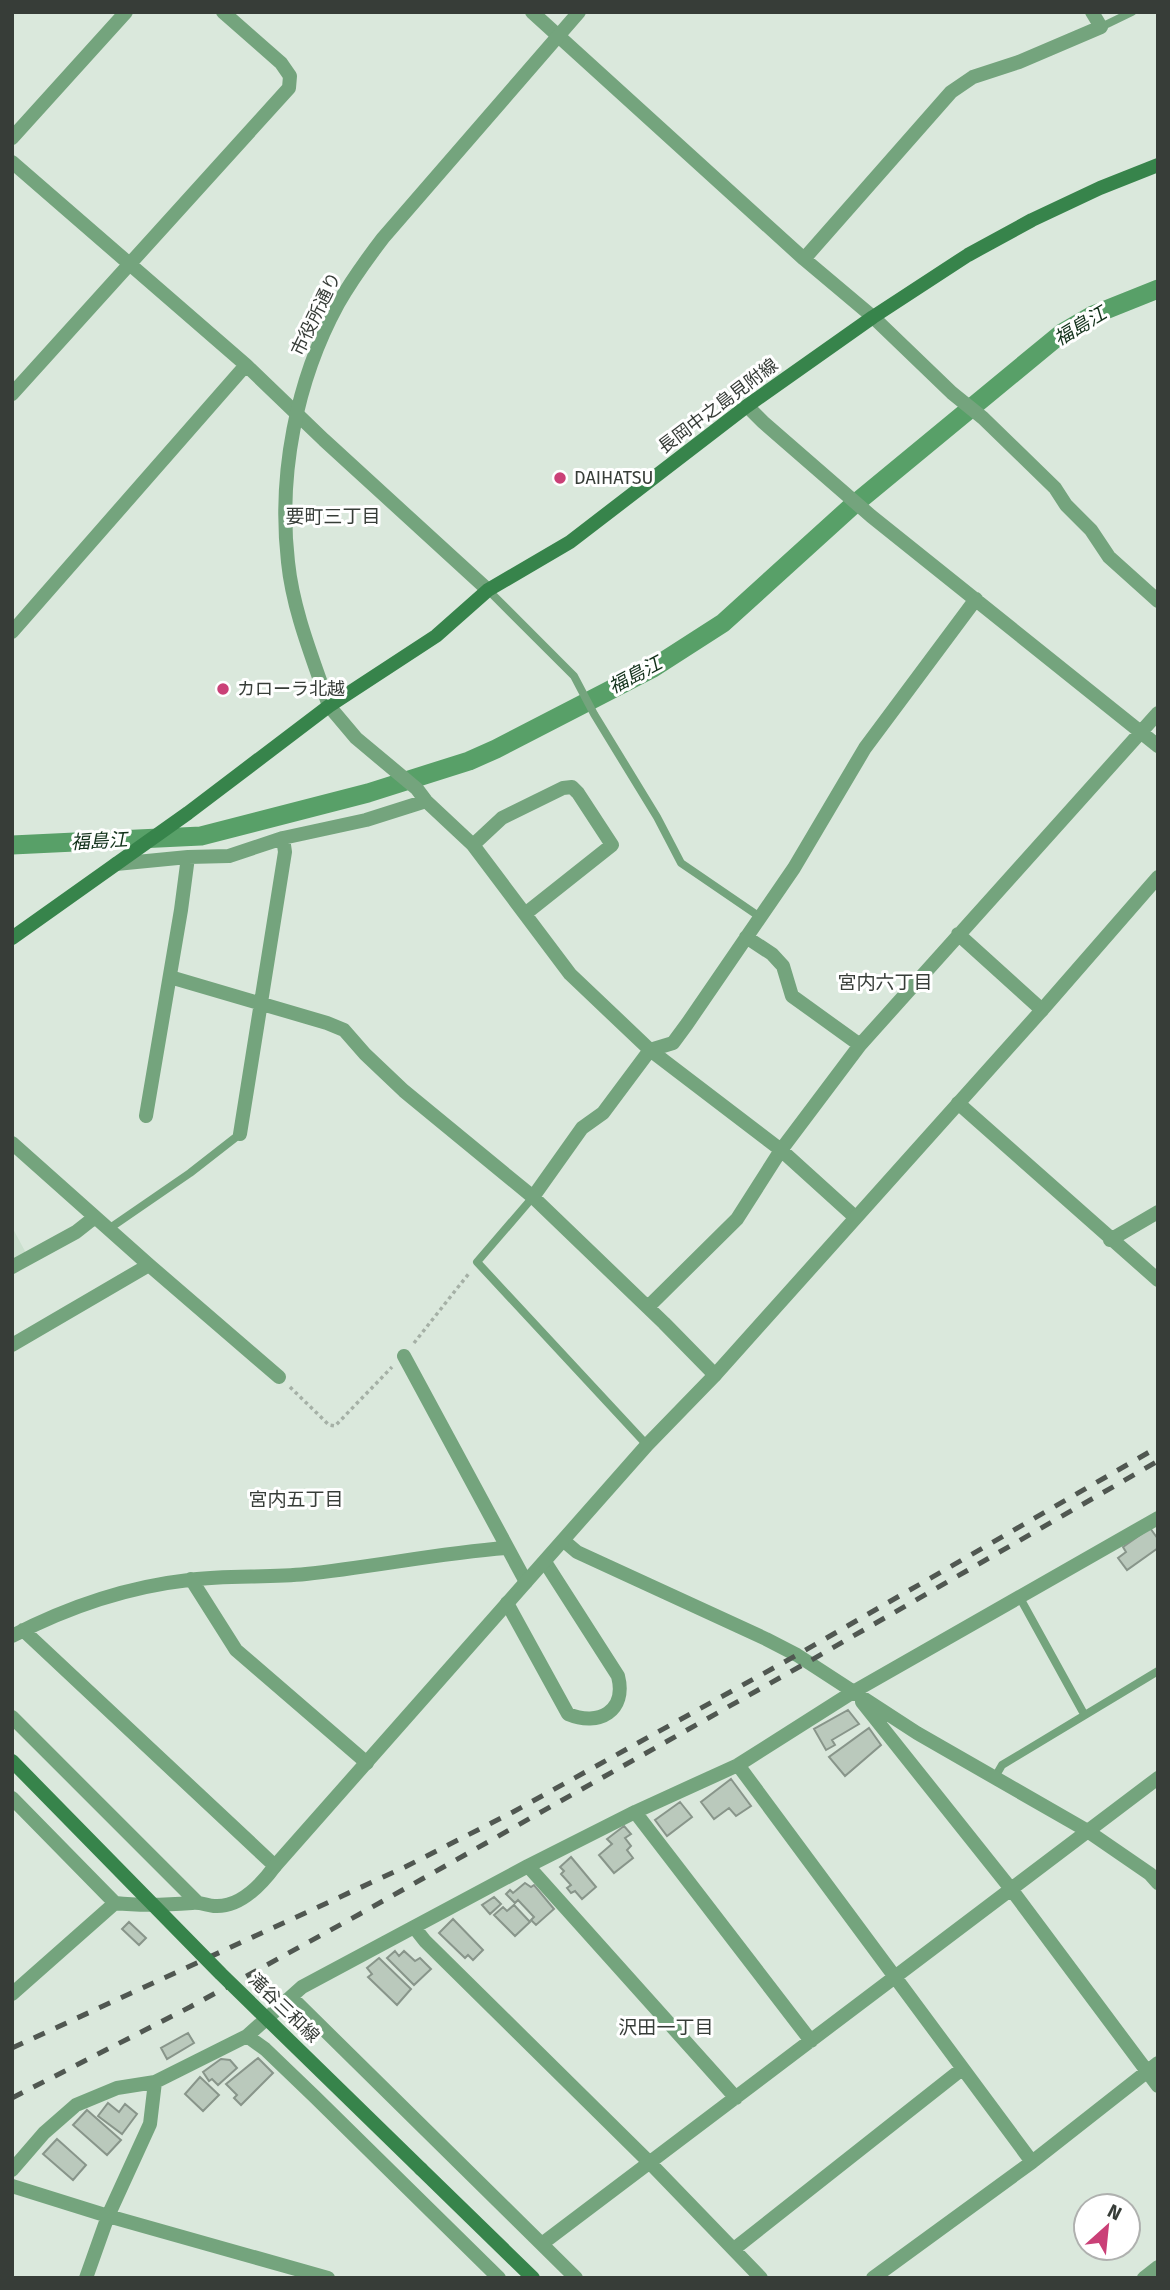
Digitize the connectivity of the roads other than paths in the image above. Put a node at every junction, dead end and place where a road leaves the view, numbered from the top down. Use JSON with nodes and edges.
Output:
{"nodes":[{"id":1,"x":126,"y":12,"type":"edge"},
{"id":2,"x":223,"y":12,"type":"edge"},
{"id":3,"x":532,"y":12,"type":"edge"},
{"id":4,"x":579,"y":12,"type":"edge"},
{"id":5,"x":1092,"y":12,"type":"edge"},
{"id":6,"x":1132,"y":12,"type":"edge"},
{"id":7,"x":1101,"y":27,"type":"junction"},
{"id":8,"x":558,"y":36,"type":"junction"},
{"id":9,"x":12,"y":138,"type":"edge"},
{"id":10,"x":12,"y":162,"type":"edge"},
{"id":11,"x":1158,"y":165,"type":"edge"},
{"id":12,"x":804,"y":259,"type":"junction"},
{"id":13,"x":129,"y":264,"type":"junction"},
{"id":14,"x":873,"y":317,"type":"junction"},
{"id":15,"x":246,"y":365,"type":"junction"},
{"id":16,"x":12,"y":394,"type":"edge"},
{"id":17,"x":747,"y":406,"type":"junction"},
{"id":18,"x":296,"y":414,"type":"junction"},
{"id":19,"x":488,"y":590,"type":"junction"},
{"id":20,"x":976,"y":599,"type":"junction"},
{"id":21,"x":1158,"y":601,"type":"edge"},
{"id":22,"x":12,"y":632,"type":"edge"},
{"id":23,"x":328,"y":706,"type":"junction"},
{"id":24,"x":1158,"y":713,"type":"edge"},
{"id":25,"x":1142,"y":732,"type":"junction"},
{"id":26,"x":1158,"y":746,"type":"edge"},
{"id":27,"x":421,"y":795,"type":"junction"},
{"id":28,"x":283,"y":838,"type":"junction"},
{"id":29,"x":473,"y":845,"type":"junction"},
{"id":30,"x":188,"y":857,"type":"junction"},
{"id":31,"x":116,"y":864,"type":"junction"},
{"id":32,"x":1158,"y":877,"type":"edge"},
{"id":33,"x":524,"y":914,"type":"junction"},
{"id":34,"x":760,"y":917,"type":"junction"},
{"id":35,"x":958,"y":934,"type":"junction"},
{"id":36,"x":746,"y":937,"type":"junction"},
{"id":37,"x":12,"y":938,"type":"edge"},
{"id":38,"x":170,"y":977,"type":"junction"},
{"id":39,"x":262,"y":1004,"type":"junction"},
{"id":40,"x":1042,"y":1010,"type":"junction"},
{"id":41,"x":860,"y":1045,"type":"junction"},
{"id":42,"x":650,"y":1050,"type":"junction"},
{"id":43,"x":958,"y":1103,"type":"junction"},
{"id":44,"x":146,"y":1116,"type":"dead end"},
{"id":45,"x":240,"y":1133,"type":"joint"},
{"id":46,"x":12,"y":1143,"type":"edge"},
{"id":47,"x":781,"y":1150,"type":"junction"},
{"id":48,"x":533,"y":1197,"type":"junction"},
{"id":49,"x":1158,"y":1212,"type":"edge"},
{"id":50,"x":95,"y":1217,"type":"junction"},
{"id":51,"x":855,"y":1217,"type":"junction"},
{"id":52,"x":110,"y":1228,"type":"junction"},
{"id":53,"x":1110,"y":1240,"type":"junction"},
{"id":54,"x":149,"y":1265,"type":"junction"},
{"id":55,"x":12,"y":1267,"type":"edge"},
{"id":56,"x":1158,"y":1280,"type":"edge"},
{"id":57,"x":648,"y":1307,"type":"junction"},
{"id":58,"x":12,"y":1345,"type":"edge"},
{"id":59,"x":404,"y":1356,"type":"road end"},
{"id":60,"x":715,"y":1375,"type":"junction"},
{"id":61,"x":279,"y":1377,"type":"road end"},
{"id":62,"x":647,"y":1445,"type":"junction"},
{"id":63,"x":1158,"y":1518,"type":"edge"},
{"id":64,"x":564,"y":1541,"type":"junction"},
{"id":65,"x":506,"y":1548,"type":"junction"},
{"id":66,"x":545,"y":1562,"type":"junction"},
{"id":67,"x":191,"y":1579,"type":"junction"},
{"id":68,"x":526,"y":1582,"type":"junction"},
{"id":69,"x":1020,"y":1598,"type":"junction"},
{"id":70,"x":508,"y":1603,"type":"junction"},
{"id":71,"x":18,"y":1633,"type":"edge"},
{"id":72,"x":1158,"y":1671,"type":"edge"},
{"id":73,"x":853,"y":1692,"type":"junction"},
{"id":74,"x":1084,"y":1714,"type":"junction"},
{"id":75,"x":12,"y":1717,"type":"edge"},
{"id":76,"x":12,"y":1761,"type":"edge"},
{"id":77,"x":367,"y":1763,"type":"junction"},
{"id":78,"x":738,"y":1765,"type":"junction"},
{"id":79,"x":995,"y":1777,"type":"junction"},
{"id":80,"x":1158,"y":1778,"type":"edge"},
{"id":81,"x":12,"y":1798,"type":"edge"},
{"id":82,"x":635,"y":1812,"type":"junction"},
{"id":83,"x":1086,"y":1830,"type":"junction"},
{"id":84,"x":275,"y":1866,"type":"junction"},
{"id":85,"x":528,"y":1866,"type":"junction"},
{"id":86,"x":1158,"y":1883,"type":"edge"},
{"id":87,"x":1011,"y":1889,"type":"junction"},
{"id":88,"x":115,"y":1903,"type":"junction"},
{"id":89,"x":198,"y":1903,"type":"junction"},
{"id":90,"x":414,"y":1927,"type":"junction"},
{"id":91,"x":895,"y":1976,"type":"junction"},
{"id":92,"x":12,"y":1994,"type":"edge"},
{"id":93,"x":291,"y":1997,"type":"junction"},
{"id":94,"x":247,"y":2036,"type":"junction"},
{"id":95,"x":811,"y":2041,"type":"junction"},
{"id":96,"x":1152,"y":2067,"type":"edge"},
{"id":97,"x":962,"y":2069,"type":"junction"},
{"id":98,"x":155,"y":2082,"type":"junction"},
{"id":99,"x":1158,"y":2086,"type":"edge"},
{"id":100,"x":736,"y":2098,"type":"junction"},
{"id":101,"x":1032,"y":2162,"type":"junction"},
{"id":102,"x":650,"y":2163,"type":"junction"},
{"id":103,"x":12,"y":2169,"type":"edge"},
{"id":104,"x":12,"y":2186,"type":"edge"},
{"id":105,"x":108,"y":2216,"type":"junction"},
{"id":106,"x":542,"y":2244,"type":"junction"},
{"id":107,"x":734,"y":2249,"type":"junction"},
{"id":108,"x":1158,"y":2267,"type":"edge"},
{"id":109,"x":86,"y":2278,"type":"edge"},
{"id":110,"x":328,"y":2278,"type":"edge"},
{"id":111,"x":499,"y":2278,"type":"edge"},
{"id":112,"x":533,"y":2278,"type":"edge"},
{"id":113,"x":576,"y":2278,"type":"edge"},
{"id":114,"x":761,"y":2278,"type":"edge"},
{"id":115,"x":873,"y":2278,"type":"edge"},
{"id":116,"x":1144,"y":2278,"type":"edge"}],
"edges":[{"from":1,"to":9,"type":"street"},
{"from":2,"to":13,"type":"street"},
{"from":3,"to":8,"type":"street"},
{"from":4,"to":8,"type":"street","name":"市役所通り"},
{"from":5,"to":7,"type":"street"},
{"from":6,"to":7,"type":"lane"},
{"from":7,"to":12,"type":"street"},
{"from":8,"to":12,"type":"street"},
{"from":8,"to":18,"type":"street","name":"市役所通り"},
{"from":10,"to":13,"type":"street"},
{"from":11,"to":14,"type":"main road","name":"長岡中之島見附線"},
{"from":12,"to":14,"type":"street"},
{"from":13,"to":15,"type":"street"},
{"from":13,"to":16,"type":"street"},
{"from":14,"to":17,"type":"main road","name":"長岡中之島見附線"},
{"from":14,"to":21,"type":"street"},
{"from":15,"to":18,"type":"street"},
{"from":15,"to":22,"type":"street"},
{"from":17,"to":19,"type":"main road","name":"長岡中之島見附線"},
{"from":17,"to":20,"type":"street"},
{"from":18,"to":19,"type":"street"},
{"from":18,"to":23,"type":"street","name":"市役所通り"},
{"from":19,"to":23,"type":"main road","name":"長岡中之島見附線"},
{"from":19,"to":34,"type":"lane"},
{"from":20,"to":25,"type":"street"},
{"from":20,"to":34,"type":"street"},
{"from":23,"to":27,"type":"street"},
{"from":23,"to":31,"type":"main road","name":"長岡中之島見附線"},
{"from":24,"to":25,"type":"street"},
{"from":25,"to":26,"type":"street"},
{"from":25,"to":35,"type":"street"},
{"from":27,"to":28,"type":"street"},
{"from":27,"to":29,"type":"street"},
{"from":28,"to":30,"type":"street"},
{"from":28,"to":39,"type":"street"},
{"from":29,"to":33,"type":"street"},
{"from":29,"to":33,"type":"street"},
{"from":30,"to":31,"type":"street"},
{"from":30,"to":38,"type":"street"},
{"from":31,"to":37,"type":"main road"},
{"from":32,"to":40,"type":"street"},
{"from":33,"to":42,"type":"street"},
{"from":34,"to":36,"type":"street"},
{"from":35,"to":40,"type":"street"},
{"from":35,"to":41,"type":"street"},
{"from":36,"to":41,"type":"street"},
{"from":36,"to":42,"type":"street"},
{"from":38,"to":39,"type":"street"},
{"from":38,"to":44,"type":"street"},
{"from":39,"to":45,"type":"street"},
{"from":39,"to":48,"type":"street"},
{"from":40,"to":43,"type":"street"},
{"from":41,"to":47,"type":"street"},
{"from":42,"to":47,"type":"street"},
{"from":42,"to":48,"type":"street"},
{"from":43,"to":51,"type":"street"},
{"from":43,"to":53,"type":"street"},
{"from":45,"to":52,"type":"lane"},
{"from":46,"to":50,"type":"street"},
{"from":47,"to":51,"type":"street"},
{"from":47,"to":57,"type":"street"},
{"from":48,"to":57,"type":"street"},
{"from":48,"to":62,"type":"lane"},
{"from":49,"to":53,"type":"street"},
{"from":50,"to":52,"type":"street"},
{"from":50,"to":55,"type":"street"},
{"from":51,"to":60,"type":"street"},
{"from":52,"to":54,"type":"street"},
{"from":53,"to":56,"type":"street"},
{"from":54,"to":58,"type":"street"},
{"from":54,"to":61,"type":"street"},
{"from":57,"to":60,"type":"street"},
{"from":59,"to":65,"type":"street"},
{"from":60,"to":62,"type":"street"},
{"from":62,"to":64,"type":"street"},
{"from":63,"to":69,"type":"street"},
{"from":64,"to":66,"type":"street"},
{"from":64,"to":73,"type":"street"},
{"from":65,"to":67,"type":"street"},
{"from":65,"to":68,"type":"street"},
{"from":66,"to":68,"type":"street"},
{"from":66,"to":70,"type":"street"},
{"from":67,"to":71,"type":"street"},
{"from":67,"to":77,"type":"street"},
{"from":68,"to":70,"type":"street"},
{"from":69,"to":73,"type":"street"},
{"from":69,"to":74,"type":"lane"},
{"from":70,"to":77,"type":"street"},
{"from":71,"to":84,"type":"street"},
{"from":72,"to":74,"type":"lane"},
{"from":73,"to":78,"type":"street"},
{"from":73,"to":79,"type":"street"},
{"from":73,"to":87,"type":"street"},
{"from":74,"to":79,"type":"lane"},
{"from":75,"to":89,"type":"street"},
{"from":76,"to":112,"type":"main road","name":"滝谷三和線","bridge":true},
{"from":77,"to":84,"type":"street"},
{"from":78,"to":82,"type":"street"},
{"from":78,"to":91,"type":"street"},
{"from":79,"to":83,"type":"street"},
{"from":80,"to":83,"type":"street"},
{"from":81,"to":88,"type":"street"},
{"from":82,"to":85,"type":"street"},
{"from":82,"to":95,"type":"street"},
{"from":83,"to":86,"type":"street"},
{"from":83,"to":87,"type":"street"},
{"from":84,"to":89,"type":"street"},
{"from":85,"to":90,"type":"street"},
{"from":85,"to":100,"type":"street"},
{"from":87,"to":91,"type":"street"},
{"from":87,"to":96,"type":"street"},
{"from":88,"to":89,"type":"street"},
{"from":88,"to":92,"type":"street"},
{"from":90,"to":93,"type":"street"},
{"from":90,"to":102,"type":"street"},
{"from":91,"to":95,"type":"street"},
{"from":91,"to":97,"type":"street"},
{"from":93,"to":94,"type":"street"},
{"from":93,"to":106,"type":"street"},
{"from":94,"to":98,"type":"street"},
{"from":94,"to":111,"type":"street"},
{"from":95,"to":100,"type":"street"},
{"from":96,"to":99,"type":"street"},
{"from":96,"to":101,"type":"street"},
{"from":97,"to":101,"type":"street"},
{"from":97,"to":107,"type":"street"},
{"from":98,"to":103,"type":"street"},
{"from":98,"to":105,"type":"street"},
{"from":100,"to":102,"type":"street"},
{"from":101,"to":115,"type":"street"},
{"from":102,"to":106,"type":"street"},
{"from":102,"to":107,"type":"street"},
{"from":104,"to":105,"type":"street"},
{"from":105,"to":109,"type":"street"},
{"from":105,"to":110,"type":"street"},
{"from":106,"to":113,"type":"street"},
{"from":107,"to":114,"type":"street"},
{"from":108,"to":116,"type":"street"}]}
